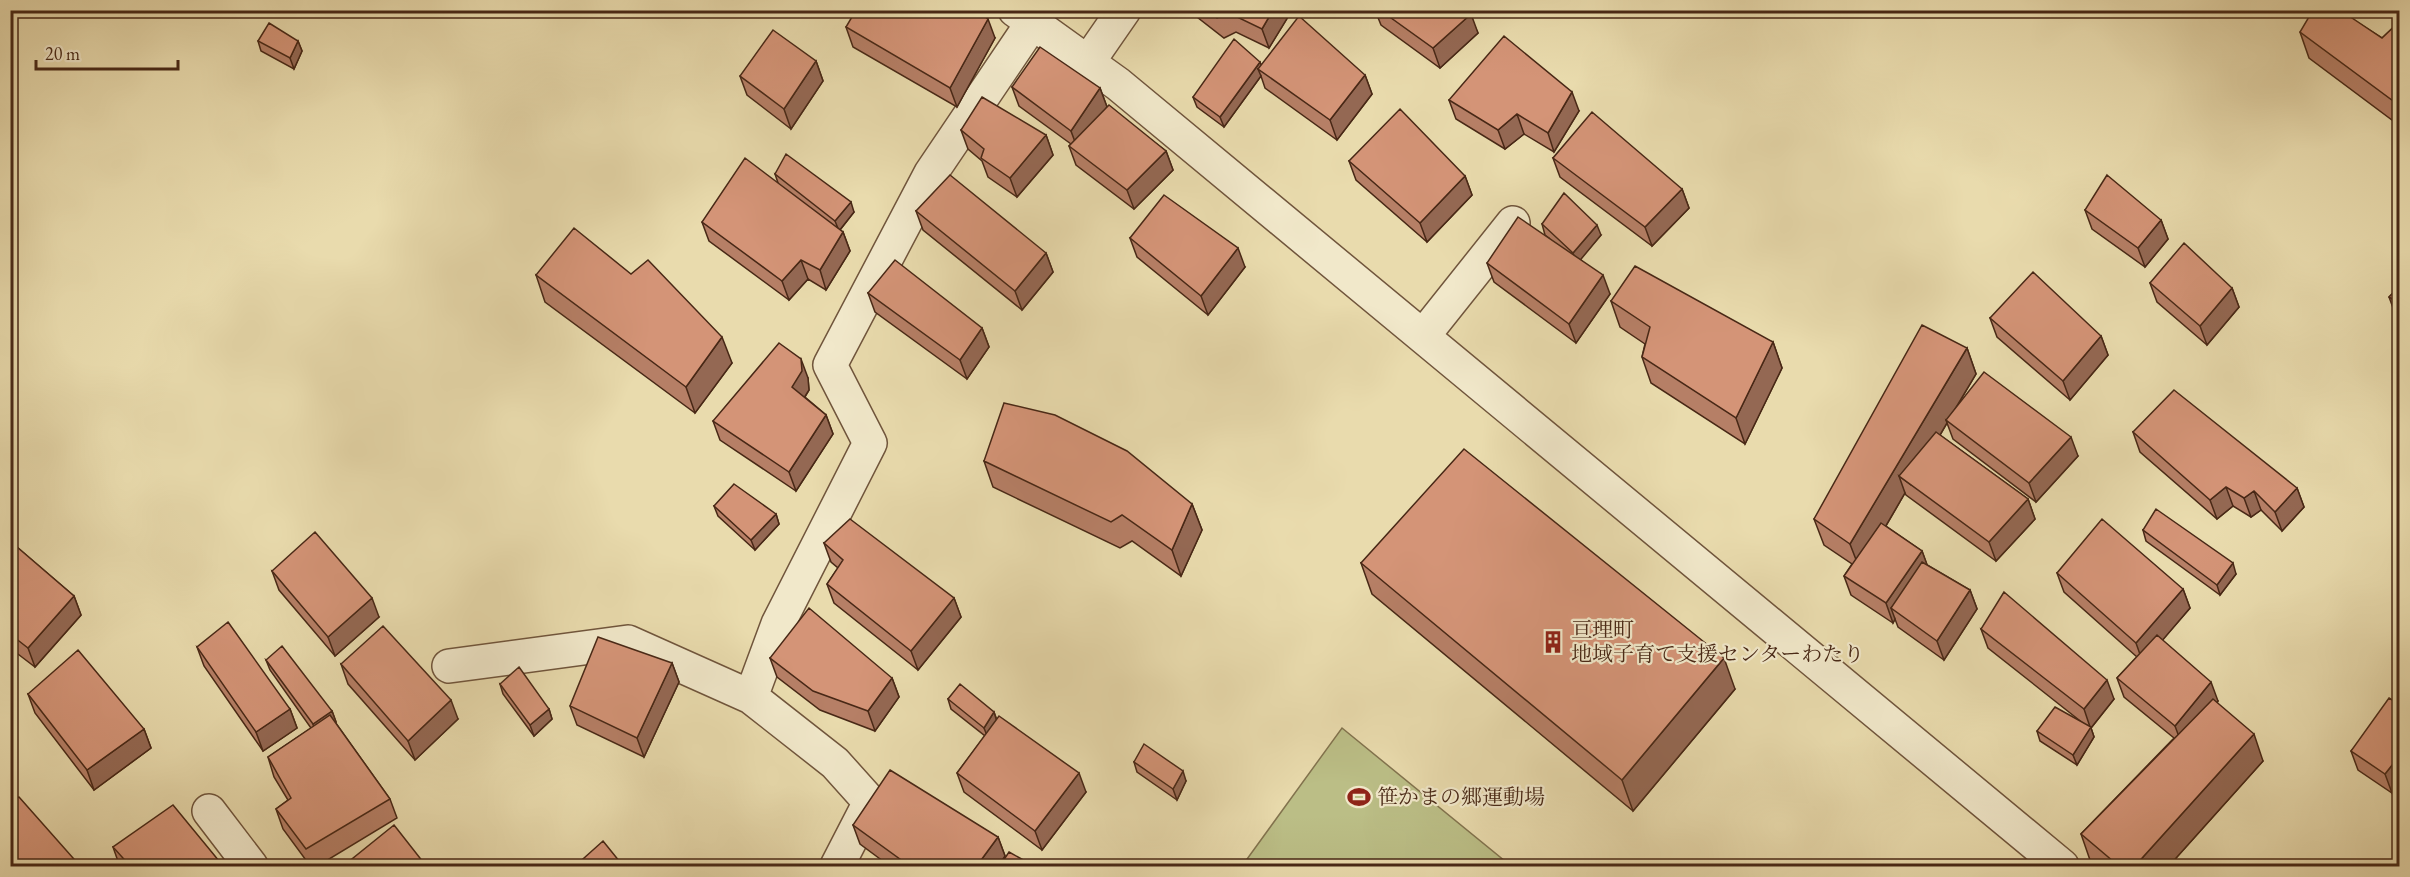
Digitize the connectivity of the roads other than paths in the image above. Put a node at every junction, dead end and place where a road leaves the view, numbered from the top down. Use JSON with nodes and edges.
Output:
{"nodes":[{"id":1,"x":1124,"y":10,"type":"edge"},
{"id":2,"x":1024,"y":16,"type":"edge"},
{"id":3,"x":1088,"y":62,"type":"junction"},
{"id":4,"x":1513,"y":223,"type":"edge"},
{"id":5,"x":1423,"y":336,"type":"junction"},
{"id":6,"x":449,"y":666,"type":"dead end"},
{"id":7,"x":752,"y":698,"type":"junction"},
{"id":8,"x":208,"y":811,"type":"dead end"},
{"id":9,"x":251,"y":867,"type":"edge"},
{"id":10,"x":837,"y":867,"type":"edge"},
{"id":11,"x":2062,"y":867,"type":"edge"}],
"edges":[{"from":1,"to":3,"type":"street"},
{"from":2,"to":3,"type":"street"},
{"from":2,"to":7,"type":"street"},
{"from":3,"to":5,"type":"street"},
{"from":4,"to":5,"type":"street"},
{"from":5,"to":11,"type":"street"},
{"from":6,"to":7,"type":"street"},
{"from":7,"to":10,"type":"street"},
{"from":8,"to":9,"type":"street"}]}
